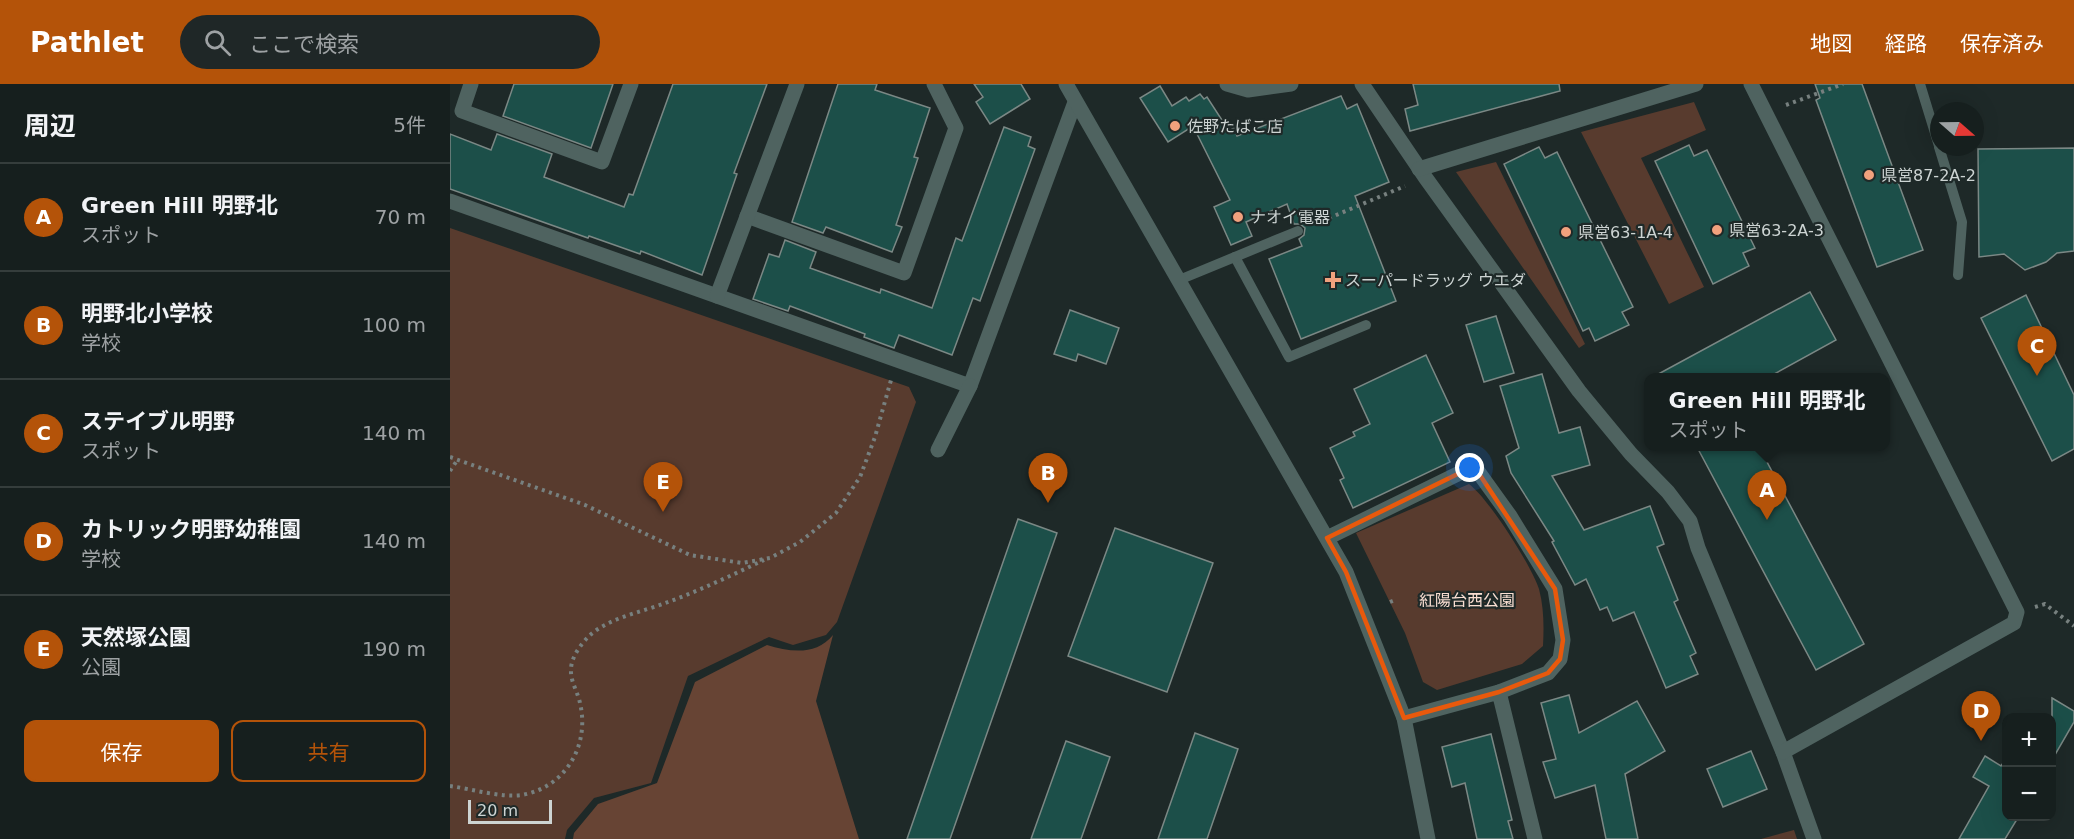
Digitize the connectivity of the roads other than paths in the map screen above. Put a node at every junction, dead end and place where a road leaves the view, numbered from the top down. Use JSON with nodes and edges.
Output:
{"nodes":[{"id":1,"x":471,"y":84,"type":"edge"},
{"id":2,"x":631,"y":84,"type":"edge"},
{"id":3,"x":797,"y":84,"type":"edge"},
{"id":4,"x":934,"y":84,"type":"edge"},
{"id":5,"x":1066,"y":84,"type":"edge"},
{"id":6,"x":1227,"y":84,"type":"edge"},
{"id":7,"x":1291,"y":84,"type":"edge"},
{"id":8,"x":1362,"y":84,"type":"edge"},
{"id":9,"x":1696,"y":84,"type":"edge"},
{"id":10,"x":1751,"y":84,"type":"edge"},
{"id":11,"x":1920,"y":84,"type":"edge"},
{"id":12,"x":1076,"y":102,"type":"junction"},
{"id":13,"x":1930,"y":117,"type":"edge"},
{"id":14,"x":1942,"y":156,"type":"edge"},
{"id":15,"x":1422,"y":173,"type":"junction"},
{"id":16,"x":450,"y":201,"type":"edge"},
{"id":17,"x":747,"y":216,"type":"junction"},
{"id":18,"x":1298,"y":231,"type":"road end"},
{"id":19,"x":1235,"y":256,"type":"junction"},
{"id":20,"x":1958,"y":275,"type":"dead end"},
{"id":21,"x":1179,"y":280,"type":"junction"},
{"id":22,"x":717,"y":296,"type":"junction"},
{"id":23,"x":1366,"y":326,"type":"dead end"},
{"id":24,"x":970,"y":386,"type":"junction"},
{"id":25,"x":938,"y":450,"type":"dead end"},
{"id":26,"x":1327,"y":538,"type":"junction"},
{"id":27,"x":1499,"y":692,"type":"junction"},
{"id":28,"x":1404,"y":718,"type":"junction"},
{"id":29,"x":1783,"y":752,"type":"junction"},
{"id":30,"x":1428,"y":839,"type":"edge"},
{"id":31,"x":1535,"y":839,"type":"edge"},
{"id":32,"x":1814,"y":839,"type":"edge"}],
"edges":[{"from":1,"to":2,"type":"street"},
{"from":3,"to":17,"type":"street"},
{"from":4,"to":17,"type":"street"},
{"from":5,"to":12,"type":"street"},
{"from":6,"to":7,"type":"street"},
{"from":8,"to":15,"type":"street"},
{"from":9,"to":15,"type":"street"},
{"from":10,"to":29,"type":"street"},
{"from":11,"to":13,"type":"lane"},
{"from":12,"to":21,"type":"street"},
{"from":12,"to":24,"type":"street"},
{"from":14,"to":20,"type":"lane"},
{"from":15,"to":29,"type":"street"},
{"from":16,"to":22,"type":"street"},
{"from":17,"to":22,"type":"street"},
{"from":18,"to":19,"type":"lane"},
{"from":19,"to":21,"type":"lane"},
{"from":19,"to":23,"type":"lane"},
{"from":21,"to":26,"type":"street"},
{"from":22,"to":24,"type":"street"},
{"from":24,"to":25,"type":"street"},
{"from":26,"to":27,"type":"street"},
{"from":26,"to":28,"type":"street"},
{"from":27,"to":28,"type":"street"},
{"from":27,"to":31,"type":"street"},
{"from":28,"to":30,"type":"street"},
{"from":29,"to":32,"type":"street"}]}
